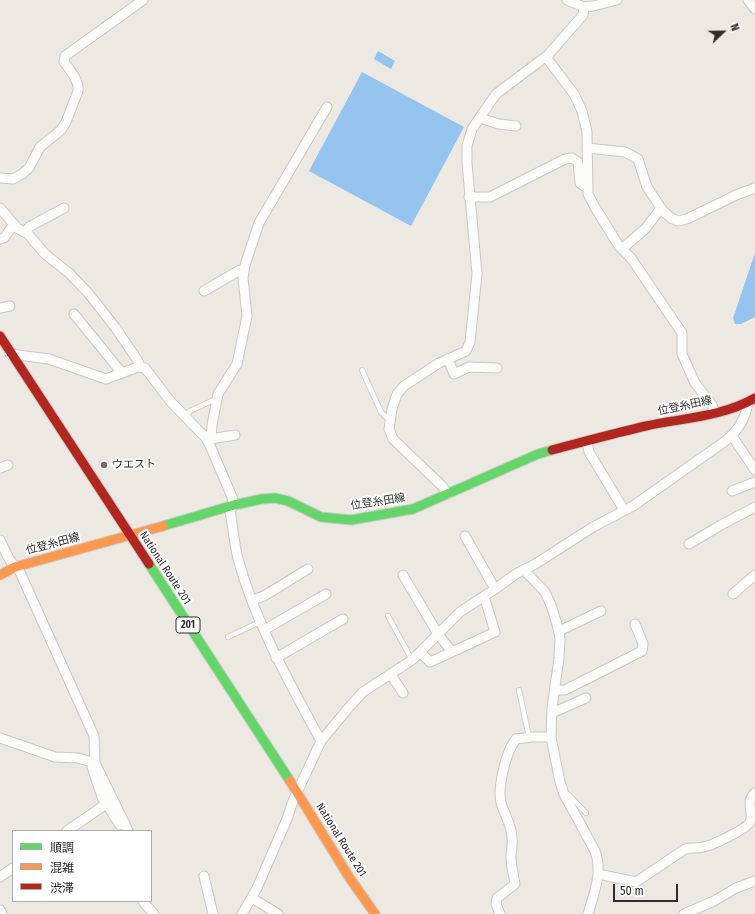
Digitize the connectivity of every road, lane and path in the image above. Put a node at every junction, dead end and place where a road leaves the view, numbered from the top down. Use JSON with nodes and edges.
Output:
{"nodes":[{"id":1,"x":143,"y":0,"type":"edge"},
{"id":2,"x":567,"y":0,"type":"edge"},
{"id":3,"x":616,"y":0,"type":"edge"},
{"id":4,"x":748,"y":0,"type":"edge"},
{"id":5,"x":584,"y":7,"type":"junction"},
{"id":6,"x":755,"y":9,"type":"edge"},
{"id":7,"x":546,"y":56,"type":"junction"},
{"id":8,"x":327,"y":107,"type":"dead end"},
{"id":9,"x":480,"y":118,"type":"junction"},
{"id":10,"x":516,"y":126,"type":"dead end"},
{"id":11,"x":586,"y":148,"type":"junction"},
{"id":12,"x":0,"y":178,"type":"edge"},
{"id":13,"x":587,"y":188,"type":"junction"},
{"id":14,"x":755,"y":188,"type":"edge"},
{"id":15,"x":469,"y":197,"type":"junction"},
{"id":16,"x":0,"y":208,"type":"edge"},
{"id":17,"x":64,"y":208,"type":"dead end"},
{"id":18,"x":661,"y":208,"type":"junction"},
{"id":19,"x":14,"y":224,"type":"junction"},
{"id":20,"x":25,"y":232,"type":"junction"},
{"id":21,"x":0,"y":239,"type":"edge"},
{"id":22,"x":622,"y":249,"type":"junction"},
{"id":23,"x":244,"y":270,"type":"junction"},
{"id":24,"x":204,"y":291,"type":"dead end"},
{"id":25,"x":10,"y":306,"type":"dead end"},
{"id":26,"x":0,"y":308,"type":"edge"},
{"id":27,"x":74,"y":314,"type":"dead end"},
{"id":28,"x":0,"y":336,"type":"edge"},
{"id":29,"x":0,"y":349,"type":"edge"},
{"id":30,"x":12,"y":354,"type":"junction"},
{"id":31,"x":448,"y":359,"type":"junction"},
{"id":32,"x":140,"y":367,"type":"junction"},
{"id":33,"x":497,"y":368,"type":"dead end"},
{"id":34,"x":362,"y":370,"type":"dead end"},
{"id":35,"x":122,"y":373,"type":"junction"},
{"id":36,"x":216,"y":400,"type":"junction"},
{"id":37,"x":752,"y":400,"type":"edge"},
{"id":38,"x":716,"y":413,"type":"junction"},
{"id":39,"x":185,"y":418,"type":"junction"},
{"id":40,"x":390,"y":421,"type":"junction"},
{"id":41,"x":235,"y":435,"type":"dead end"},
{"id":42,"x":732,"y":436,"type":"junction"},
{"id":43,"x":210,"y":440,"type":"junction"},
{"id":44,"x":587,"y":442,"type":"junction"},
{"id":45,"x":755,"y":470,"type":"edge"},
{"id":46,"x":755,"y":482,"type":"edge"},
{"id":47,"x":732,"y":491,"type":"dead end"},
{"id":48,"x":448,"y":494,"type":"junction"},
{"id":49,"x":234,"y":505,"type":"junction"},
{"id":50,"x":755,"y":507,"type":"edge"},
{"id":51,"x":624,"y":510,"type":"junction"},
{"id":52,"x":130,"y":536,"type":"junction"},
{"id":53,"x":465,"y":536,"type":"dead end"},
{"id":54,"x":0,"y":540,"type":"edge"},
{"id":55,"x":689,"y":544,"type":"dead end"},
{"id":56,"x":14,"y":567,"type":"junction"},
{"id":57,"x":308,"y":569,"type":"dead end"},
{"id":58,"x":524,"y":570,"type":"junction"},
{"id":59,"x":0,"y":575,"type":"edge"},
{"id":60,"x":403,"y":575,"type":"dead end"},
{"id":61,"x":755,"y":575,"type":"edge"},
{"id":62,"x":495,"y":589,"type":"junction"},
{"id":63,"x":326,"y":594,"type":"dead end"},
{"id":64,"x":733,"y":594,"type":"dead end"},
{"id":65,"x":484,"y":596,"type":"junction"},
{"id":66,"x":252,"y":600,"type":"junction"},
{"id":67,"x":601,"y":611,"type":"dead end"},
{"id":68,"x":388,"y":616,"type":"dead end"},
{"id":69,"x":343,"y":619,"type":"dead end"},
{"id":70,"x":635,"y":624,"type":"dead end"},
{"id":71,"x":262,"y":626,"type":"junction"},
{"id":72,"x":559,"y":632,"type":"junction"},
{"id":73,"x":438,"y":634,"type":"junction"},
{"id":74,"x":228,"y":637,"type":"dead end"},
{"id":75,"x":420,"y":652,"type":"junction"},
{"id":76,"x":452,"y":652,"type":"junction"},
{"id":77,"x":276,"y":658,"type":"junction"},
{"id":78,"x":412,"y":660,"type":"junction"},
{"id":79,"x":391,"y":675,"type":"junction"},
{"id":80,"x":519,"y":690,"type":"dead end"},
{"id":81,"x":554,"y":690,"type":"junction"},
{"id":82,"x":403,"y":693,"type":"dead end"},
{"id":83,"x":586,"y":698,"type":"dead end"},
{"id":84,"x":552,"y":713,"type":"junction"},
{"id":85,"x":246,"y":730,"type":"dead end"},
{"id":86,"x":529,"y":737,"type":"junction"},
{"id":87,"x":551,"y":737,"type":"junction"},
{"id":88,"x":0,"y":738,"type":"edge"},
{"id":89,"x":321,"y":741,"type":"junction"},
{"id":90,"x":93,"y":763,"type":"junction"},
{"id":91,"x":755,"y":793,"type":"edge"},
{"id":92,"x":564,"y":794,"type":"junction"},
{"id":93,"x":295,"y":797,"type":"junction"},
{"id":94,"x":106,"y":804,"type":"junction"},
{"id":95,"x":586,"y":813,"type":"dead end"},
{"id":96,"x":126,"y":828,"type":"edge"},
{"id":97,"x":68,"y":830,"type":"edge"},
{"id":98,"x":12,"y":869,"type":"edge"},
{"id":99,"x":598,"y":874,"type":"junction"},
{"id":100,"x":204,"y":876,"type":"dead end"},
{"id":101,"x":0,"y":877,"type":"edge"},
{"id":102,"x":755,"y":881,"type":"edge"},
{"id":103,"x":252,"y":898,"type":"junction"},
{"id":104,"x":144,"y":902,"type":"edge"},
{"id":105,"x":0,"y":910,"type":"edge"},
{"id":106,"x":2,"y":914,"type":"edge"},
{"id":107,"x":154,"y":914,"type":"edge"},
{"id":108,"x":213,"y":914,"type":"edge"},
{"id":109,"x":242,"y":914,"type":"edge"},
{"id":110,"x":277,"y":914,"type":"edge"},
{"id":111,"x":366,"y":914,"type":"edge"},
{"id":112,"x":375,"y":914,"type":"edge"},
{"id":113,"x":500,"y":914,"type":"edge"},
{"id":114,"x":588,"y":914,"type":"edge"},
{"id":115,"x":684,"y":914,"type":"edge"}],
"edges":[{"from":1,"to":12,"type":"street"},
{"from":2,"to":5,"type":"street"},
{"from":3,"to":5,"type":"street"},
{"from":4,"to":6,"type":"street"},
{"from":5,"to":7,"type":"street"},
{"from":7,"to":9,"type":"street"},
{"from":7,"to":11,"type":"street"},
{"from":8,"to":23,"type":"street"},
{"from":9,"to":10,"type":"street"},
{"from":9,"to":15,"type":"street"},
{"from":11,"to":13,"type":"street"},
{"from":11,"to":18,"type":"street"},
{"from":13,"to":15,"type":"street"},
{"from":13,"to":22,"type":"street"},
{"from":14,"to":18,"type":"street"},
{"from":15,"to":31,"type":"street"},
{"from":16,"to":19,"type":"street"},
{"from":17,"to":20,"type":"street"},
{"from":18,"to":22,"type":"street"},
{"from":19,"to":20,"type":"street"},
{"from":19,"to":21,"type":"street"},
{"from":20,"to":32,"type":"street"},
{"from":22,"to":38,"type":"street"},
{"from":23,"to":24,"type":"street"},
{"from":23,"to":36,"type":"street"},
{"from":25,"to":26,"type":"street"},
{"from":27,"to":35,"type":"street"},
{"from":28,"to":30,"type":"main road","name":"National Route 201","number":"201"},
{"from":29,"to":30,"type":"street"},
{"from":30,"to":35,"type":"street"},
{"from":30,"to":52,"type":"main road","name":"National Route 201","number":"201"},
{"from":31,"to":33,"type":"street"},
{"from":31,"to":40,"type":"street"},
{"from":32,"to":35,"type":"street"},
{"from":32,"to":39,"type":"street"},
{"from":34,"to":40,"type":"lane"},
{"from":36,"to":39,"type":"lane"},
{"from":36,"to":43,"type":"street"},
{"from":37,"to":38,"type":"main road","name":"位登糸田線"},
{"from":37,"to":42,"type":"street"},
{"from":38,"to":44,"type":"main road","name":"位登糸田線"},
{"from":39,"to":43,"type":"street"},
{"from":40,"to":48,"type":"street"},
{"from":41,"to":43,"type":"street"},
{"from":42,"to":45,"type":"street"},
{"from":42,"to":51,"type":"street"},
{"from":43,"to":49,"type":"street"},
{"from":44,"to":48,"type":"main road","name":"位登糸田線"},
{"from":44,"to":51,"type":"street"},
{"from":46,"to":47,"type":"street"},
{"from":48,"to":49,"type":"main road","name":"位登糸田線"},
{"from":49,"to":52,"type":"main road","name":"位登糸田線"},
{"from":49,"to":66,"type":"street"},
{"from":50,"to":55,"type":"street"},
{"from":51,"to":58,"type":"street"},
{"from":52,"to":56,"type":"main road","name":"位登糸田線"},
{"from":52,"to":93,"type":"main road","name":"National Route 201","number":"201"},
{"from":53,"to":62,"type":"street"},
{"from":54,"to":56,"type":"street"},
{"from":56,"to":59,"type":"main road","name":"位登糸田線"},
{"from":56,"to":90,"type":"street"},
{"from":57,"to":66,"type":"street"},
{"from":58,"to":62,"type":"street"},
{"from":58,"to":72,"type":"street"},
{"from":60,"to":73,"type":"street"},
{"from":61,"to":64,"type":"street"},
{"from":62,"to":65,"type":"street"},
{"from":63,"to":71,"type":"street"},
{"from":65,"to":73,"type":"street"},
{"from":65,"to":76,"type":"street"},
{"from":66,"to":71,"type":"street"},
{"from":67,"to":72,"type":"street"},
{"from":68,"to":78,"type":"lane"},
{"from":69,"to":77,"type":"street"},
{"from":70,"to":81,"type":"street"},
{"from":71,"to":74,"type":"lane"},
{"from":71,"to":77,"type":"street"},
{"from":72,"to":81,"type":"street"},
{"from":73,"to":75,"type":"street"},
{"from":73,"to":76,"type":"street"},
{"from":75,"to":76,"type":"street"},
{"from":75,"to":78,"type":"street"},
{"from":77,"to":89,"type":"street"},
{"from":78,"to":79,"type":"street"},
{"from":79,"to":82,"type":"street"},
{"from":79,"to":89,"type":"street"},
{"from":80,"to":86,"type":"lane"},
{"from":81,"to":84,"type":"street"},
{"from":83,"to":84,"type":"street"},
{"from":84,"to":87,"type":"street"},
{"from":85,"to":93,"type":"main road","name":"National Route 201","number":"201"},
{"from":86,"to":87,"type":"street"},
{"from":86,"to":113,"type":"street"},
{"from":87,"to":92,"type":"street"},
{"from":88,"to":90,"type":"street"},
{"from":89,"to":93,"type":"street"},
{"from":90,"to":94,"type":"street"},
{"from":90,"to":96,"type":"street"},
{"from":91,"to":99,"type":"street"},
{"from":92,"to":95,"type":"lane"},
{"from":92,"to":99,"type":"street"},
{"from":93,"to":103,"type":"street"},
{"from":93,"to":111,"type":"main road","name":"National Route 201","number":"201"},
{"from":93,"to":112,"type":"main road","name":"National Route 201","number":"201"},
{"from":94,"to":96,"type":"street"},
{"from":94,"to":97,"type":"street"},
{"from":98,"to":101,"type":"street"},
{"from":99,"to":114,"type":"street"},
{"from":100,"to":108,"type":"street"},
{"from":102,"to":115,"type":"street"},
{"from":103,"to":109,"type":"street"},
{"from":103,"to":110,"type":"street"},
{"from":104,"to":107,"type":"street"},
{"from":105,"to":106,"type":"street"}]}
